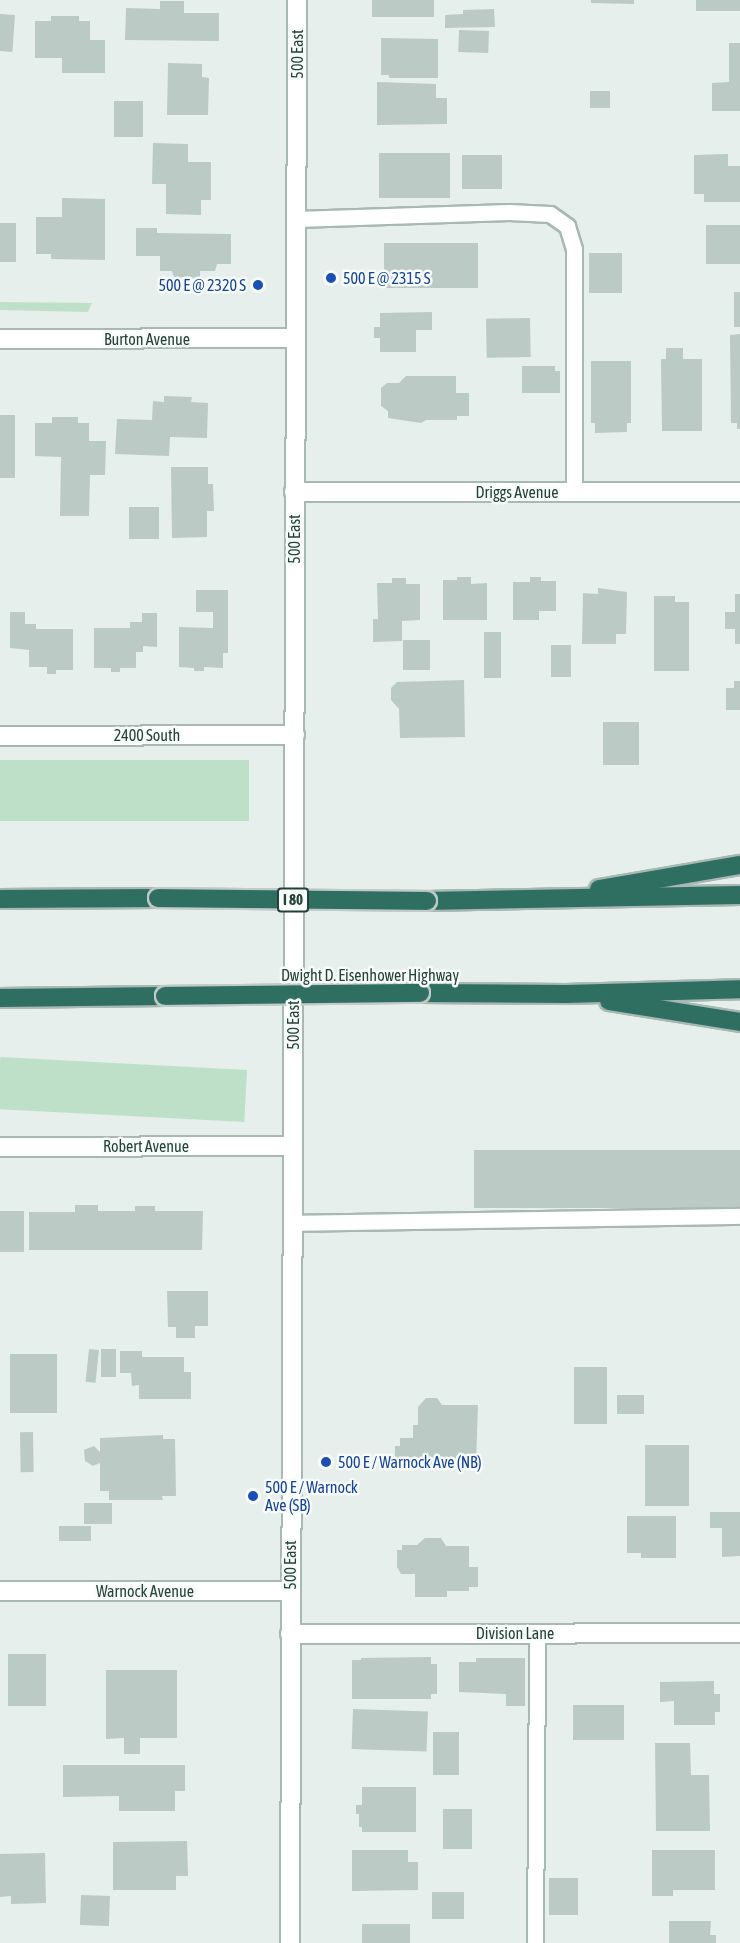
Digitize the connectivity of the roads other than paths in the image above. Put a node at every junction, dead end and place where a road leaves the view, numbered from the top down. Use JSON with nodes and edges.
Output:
{"nodes":[{"id":1,"x":297,"y":0,"type":"edge"},
{"id":2,"x":296,"y":219,"type":"junction"},
{"id":3,"x":294,"y":338,"type":"junction"},
{"id":4,"x":0,"y":339,"type":"edge"},
{"id":5,"x":294,"y":492,"type":"junction"},
{"id":6,"x":574,"y":492,"type":"junction"},
{"id":7,"x":740,"y":492,"type":"edge"},
{"id":8,"x":295,"y":735,"type":"junction"},
{"id":9,"x":0,"y":736,"type":"edge"},
{"id":10,"x":740,"y":865,"type":"edge"},
{"id":11,"x":740,"y":895,"type":"edge"},
{"id":12,"x":0,"y":899,"type":"edge"},
{"id":13,"x":538,"y":900,"type":"junction"},
{"id":14,"x":740,"y":989,"type":"edge"},
{"id":15,"x":566,"y":994,"type":"junction"},
{"id":16,"x":0,"y":998,"type":"edge"},
{"id":17,"x":740,"y":1022,"type":"edge"},
{"id":18,"x":292,"y":1146,"type":"junction"},
{"id":19,"x":0,"y":1147,"type":"edge"},
{"id":20,"x":740,"y":1216,"type":"edge"},
{"id":21,"x":292,"y":1223,"type":"junction"},
{"id":22,"x":0,"y":1591,"type":"edge"},
{"id":23,"x":290,"y":1591,"type":"junction"},
{"id":24,"x":537,"y":1633,"type":"junction"},
{"id":25,"x":740,"y":1633,"type":"edge"},
{"id":26,"x":290,"y":1634,"type":"junction"},
{"id":27,"x":290,"y":1943,"type":"edge"},
{"id":28,"x":535,"y":1943,"type":"edge"}],
"edges":[{"from":1,"to":2,"type":"street","name":"500 East"},
{"from":2,"to":3,"type":"street","name":"500 East"},
{"from":2,"to":6,"type":"lane"},
{"from":3,"to":4,"type":"street","name":"Burton Avenue"},
{"from":3,"to":5,"type":"street","name":"500 East"},
{"from":5,"to":6,"type":"street","name":"Driggs Avenue"},
{"from":5,"to":8,"type":"street","name":"500 East"},
{"from":6,"to":7,"type":"street","name":"Driggs Avenue"},
{"from":8,"to":9,"type":"street","name":"2400 South"},
{"from":8,"to":18,"type":"street","name":"500 East"},
{"from":10,"to":13,"type":"highway"},
{"from":11,"to":13,"type":"highway","number":"I 80"},
{"from":12,"to":13,"type":"highway","number":"I 80","bridge":true},
{"from":14,"to":15,"type":"highway","name":"Dwight D. Eisenhower Highway"},
{"from":15,"to":16,"type":"highway","name":"Dwight D. Eisenhower Highway","bridge":true},
{"from":15,"to":17,"type":"highway"},
{"from":18,"to":19,"type":"street","name":"Robert Avenue"},
{"from":18,"to":21,"type":"street","name":"500 East"},
{"from":20,"to":21,"type":"lane"},
{"from":21,"to":23,"type":"street","name":"500 East"},
{"from":22,"to":23,"type":"street","name":"Warnock Avenue"},
{"from":23,"to":26,"type":"street","name":"500 East"},
{"from":24,"to":25,"type":"street","name":"Division Lane"},
{"from":24,"to":26,"type":"street","name":"Division Lane"},
{"from":24,"to":28,"type":"lane"},
{"from":26,"to":27,"type":"street","name":"500 East"}]}
